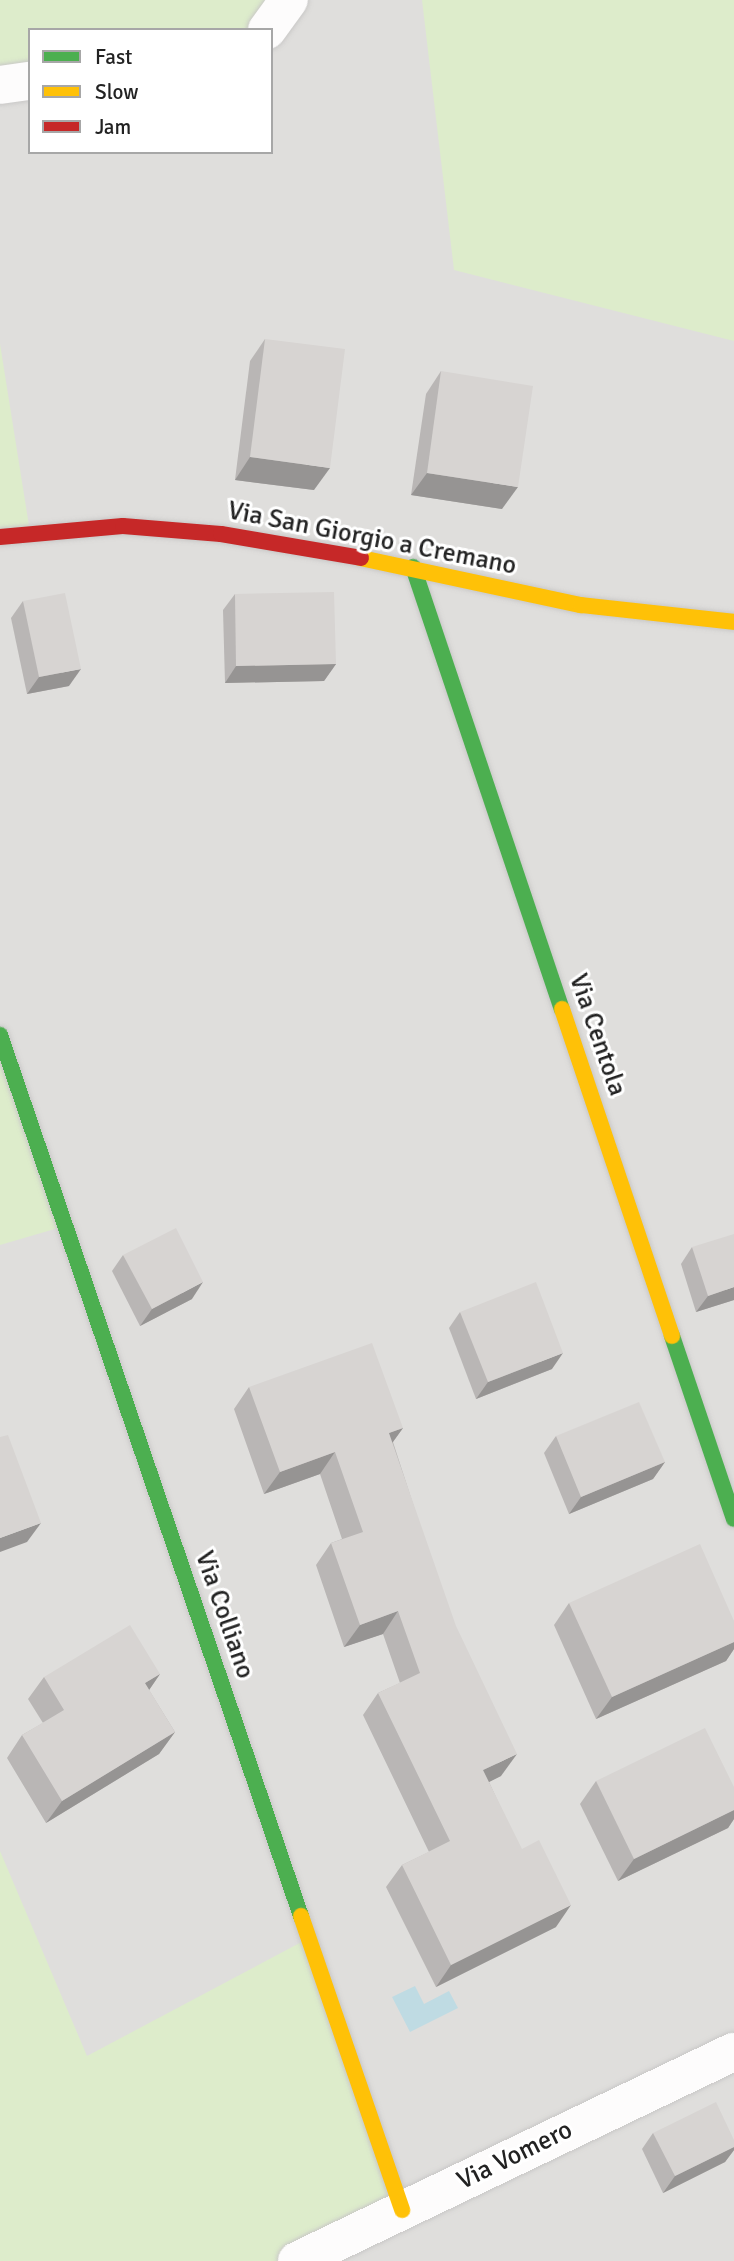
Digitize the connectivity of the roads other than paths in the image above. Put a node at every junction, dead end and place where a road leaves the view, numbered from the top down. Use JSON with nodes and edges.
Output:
{"nodes":[{"id":1,"x":289,"y":0,"type":"edge"},
{"id":2,"x":268,"y":28,"type":"edge"},
{"id":3,"x":28,"y":81,"type":"edge"},
{"id":4,"x":0,"y":85,"type":"edge"},
{"id":5,"x":0,"y":537,"type":"edge"},
{"id":6,"x":413,"y":567,"type":"junction"},
{"id":7,"x":734,"y":622,"type":"edge"},
{"id":8,"x":0,"y":1035,"type":"edge"},
{"id":9,"x":734,"y":1519,"type":"edge"},
{"id":10,"x":734,"y":2052,"type":"edge"},
{"id":11,"x":402,"y":2210,"type":"junction"},
{"id":12,"x":297,"y":2261,"type":"edge"}],
"edges":[{"from":1,"to":2,"type":"street"},
{"from":3,"to":4,"type":"street"},
{"from":5,"to":6,"type":"street","name":"Via San Giorgio a Cremano"},
{"from":6,"to":7,"type":"street","name":"Via San Giorgio a Cremano"},
{"from":6,"to":9,"type":"street","name":"Via Centola"},
{"from":8,"to":11,"type":"street","name":"Via Colliano"},
{"from":10,"to":11,"type":"street","name":"Via Vomero"},
{"from":11,"to":12,"type":"street","name":"Via Vomero"}]}
